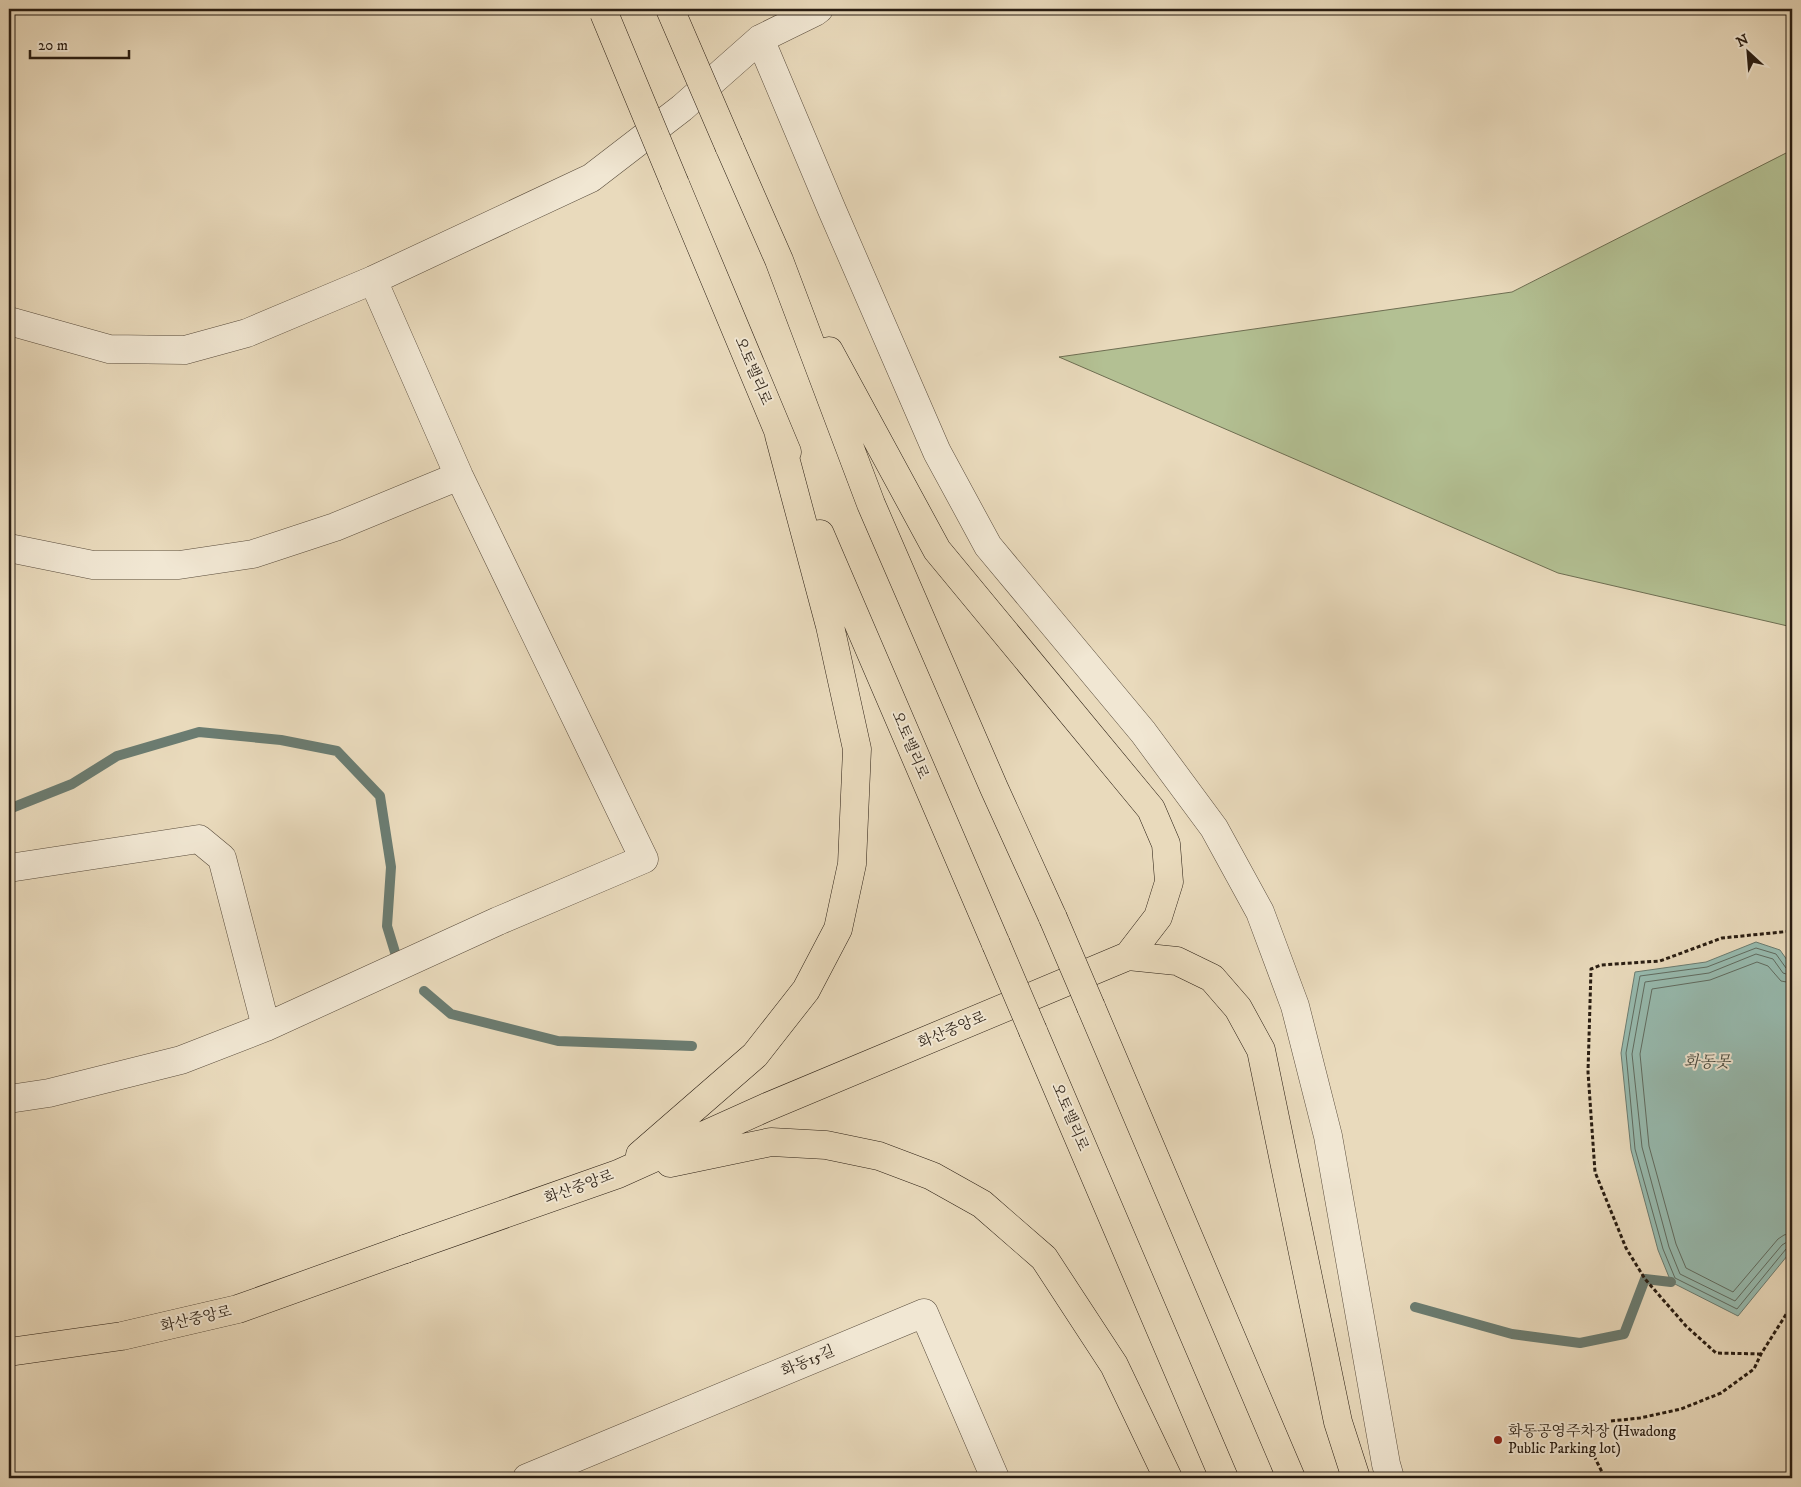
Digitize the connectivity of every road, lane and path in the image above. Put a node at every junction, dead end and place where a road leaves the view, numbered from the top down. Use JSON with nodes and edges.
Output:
{"nodes":[{"id":1,"x":670,"y":9,"type":"edge"},
{"id":2,"x":819,"y":9,"type":"edge"},
{"id":3,"x":603,"y":11,"type":"edge"},
{"id":4,"x":760,"y":40,"type":"junction"},
{"id":5,"x":779,"y":260,"type":"junction"},
{"id":6,"x":373,"y":280,"type":"junction"},
{"id":7,"x":9,"y":321,"type":"edge"},
{"id":8,"x":779,"y":435,"type":"junction"},
{"id":9,"x":459,"y":476,"type":"junction"},
{"id":10,"x":9,"y":548,"type":"edge"},
{"id":11,"x":9,"y":868,"type":"edge"},
{"id":12,"x":1792,"y":931,"type":"edge"},
{"id":13,"x":1128,"y":956,"type":"junction"},
{"id":14,"x":266,"y":1027,"type":"junction"},
{"id":15,"x":9,"y":1099,"type":"edge"},
{"id":16,"x":618,"y":1174,"type":"junction"},
{"id":17,"x":1792,"y":1305,"type":"edge"},
{"id":18,"x":9,"y":1352,"type":"edge"},
{"id":19,"x":1761,"y":1354,"type":"junction"},
{"id":20,"x":1611,"y":1421,"type":"dead end"},
{"id":21,"x":1594,"y":1456,"type":"dead end"},
{"id":22,"x":527,"y":1478,"type":"edge"},
{"id":23,"x":995,"y":1478,"type":"edge"},
{"id":24,"x":1168,"y":1478,"type":"edge"},
{"id":25,"x":1224,"y":1478,"type":"edge"},
{"id":26,"x":1291,"y":1478,"type":"edge"},
{"id":27,"x":1356,"y":1478,"type":"edge"},
{"id":28,"x":1390,"y":1478,"type":"edge"},
{"id":29,"x":1605,"y":1478,"type":"edge"}],
"edges":[{"from":1,"to":5,"type":"main road","bridge":true},
{"from":2,"to":4,"type":"lane"},
{"from":3,"to":8,"type":"main road","name":"오토밸리로","bridge":true},
{"from":4,"to":6,"type":"lane"},
{"from":4,"to":28,"type":"lane"},
{"from":5,"to":13,"type":"main road"},
{"from":5,"to":26,"type":"main road","bridge":true},
{"from":6,"to":7,"type":"lane"},
{"from":6,"to":9,"type":"lane"},
{"from":8,"to":16,"type":"main road"},
{"from":8,"to":25,"type":"main road","name":"오토밸리로","bridge":true},
{"from":9,"to":10,"type":"lane"},
{"from":9,"to":14,"type":"lane"},
{"from":11,"to":14,"type":"lane"},
{"from":12,"to":19,"type":"path"},
{"from":13,"to":16,"type":"main road","name":"화산중앙로"},
{"from":13,"to":27,"type":"main road"},
{"from":14,"to":15,"type":"lane"},
{"from":16,"to":18,"type":"main road","name":"화산중앙로"},
{"from":16,"to":24,"type":"main road"},
{"from":17,"to":19,"type":"path"},
{"from":19,"to":20,"type":"path"},
{"from":21,"to":29,"type":"path"},
{"from":22,"to":23,"type":"lane","name":"화동15길"}]}
